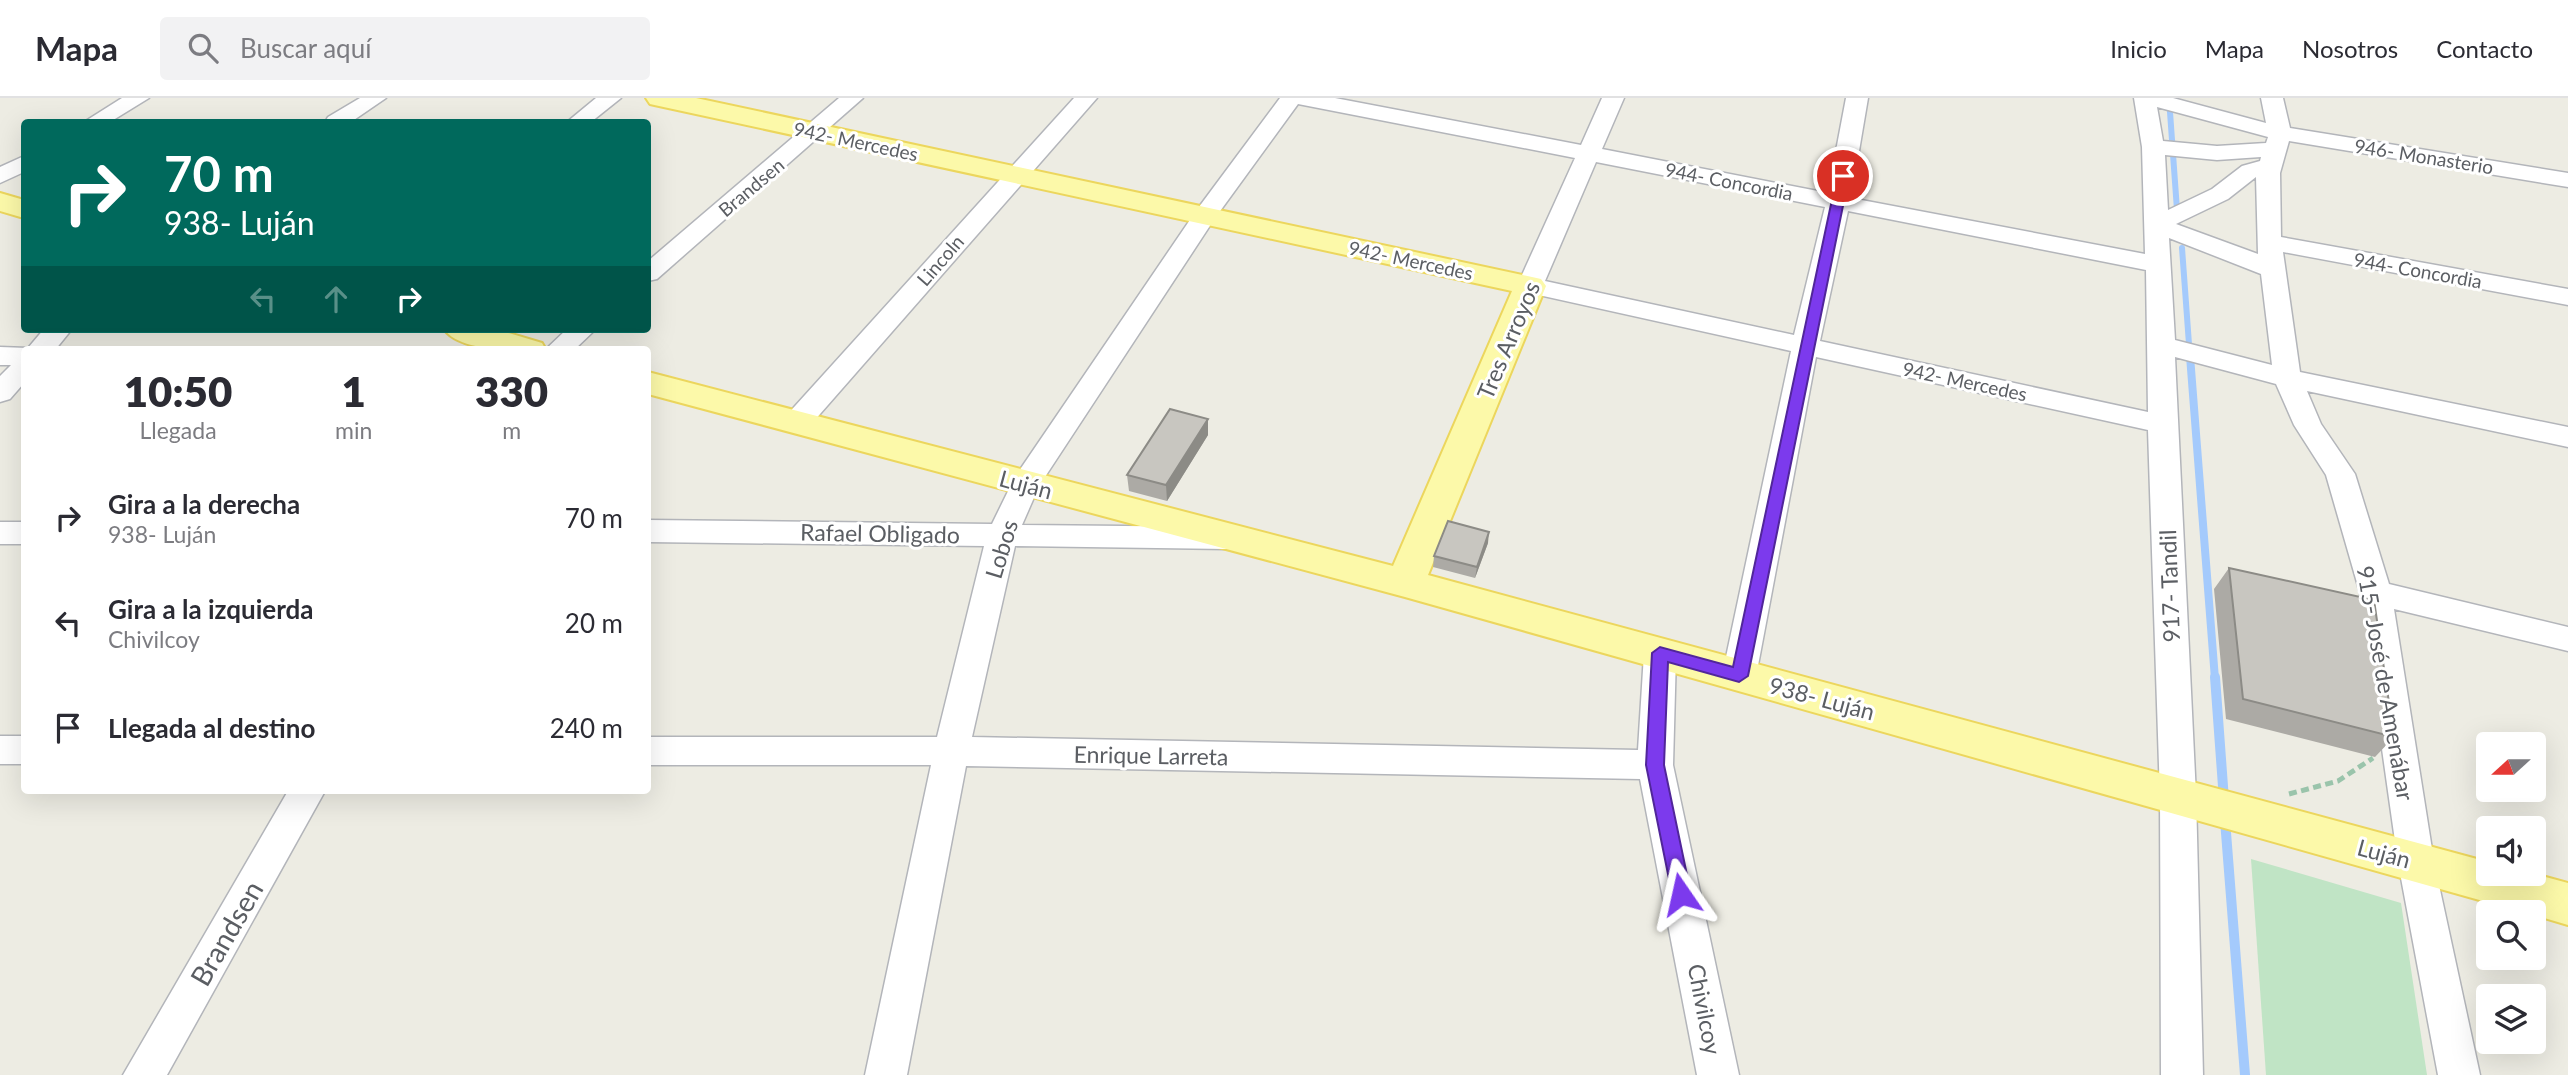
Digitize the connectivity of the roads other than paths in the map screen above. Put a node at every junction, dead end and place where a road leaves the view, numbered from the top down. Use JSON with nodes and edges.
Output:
{"nodes":[{"id":1,"x":138,"y":98,"type":"edge"},
{"id":2,"x":375,"y":98,"type":"edge"},
{"id":3,"x":610,"y":98,"type":"edge"},
{"id":4,"x":659,"y":98,"type":"edge"},
{"id":5,"x":852,"y":98,"type":"edge"},
{"id":6,"x":1086,"y":98,"type":"edge"},
{"id":7,"x":1291,"y":98,"type":"edge"},
{"id":8,"x":1301,"y":98,"type":"edge"},
{"id":9,"x":1613,"y":98,"type":"edge"},
{"id":10,"x":1857,"y":98,"type":"edge"},
{"id":11,"x":2146,"y":98,"type":"edge"},
{"id":12,"x":2272,"y":98,"type":"edge"},
{"id":13,"x":100,"y":119,"type":"edge"},
{"id":14,"x":341,"y":119,"type":"edge"},
{"id":15,"x":582,"y":119,"type":"edge"},
{"id":16,"x":816,"y":132,"type":"junction"},
{"id":17,"x":2167,"y":148,"type":"junction"},
{"id":18,"x":2276,"y":149,"type":"junction"},
{"id":19,"x":1591,"y":154,"type":"junction"},
{"id":20,"x":21,"y":165,"type":"edge"},
{"id":21,"x":1015,"y":175,"type":"junction"},
{"id":22,"x":0,"y":176,"type":"edge"},
{"id":23,"x":2568,"y":180,"type":"edge"},
{"id":24,"x":0,"y":202,"type":"edge"},
{"id":25,"x":1838,"y":202,"type":"junction"},
{"id":26,"x":21,"y":208,"type":"edge"},
{"id":27,"x":1205,"y":216,"type":"junction"},
{"id":28,"x":2155,"y":225,"type":"junction"},
{"id":29,"x":2272,"y":257,"type":"junction"},
{"id":30,"x":2157,"y":264,"type":"junction"},
{"id":31,"x":651,"y":271,"type":"edge"},
{"id":32,"x":1530,"y":286,"type":"junction"},
{"id":33,"x":2568,"y":297,"type":"edge"},
{"id":34,"x":55,"y":333,"type":"edge"},
{"id":35,"x":472,"y":333,"type":"edge"},
{"id":36,"x":578,"y":333,"type":"edge"},
{"id":37,"x":44,"y":346,"type":"edge"},
{"id":38,"x":510,"y":346,"type":"edge"},
{"id":39,"x":563,"y":346,"type":"edge"},
{"id":40,"x":1805,"y":346,"type":"junction"},
{"id":41,"x":2180,"y":350,"type":"junction"},
{"id":42,"x":0,"y":356,"type":"edge"},
{"id":43,"x":21,"y":356,"type":"edge"},
{"id":44,"x":21,"y":369,"type":"edge"},
{"id":45,"x":2287,"y":377,"type":"junction"},
{"id":46,"x":651,"y":384,"type":"edge"},
{"id":47,"x":0,"y":393,"type":"edge"},
{"id":48,"x":796,"y":423,"type":"junction"},
{"id":49,"x":2162,"y":424,"type":"junction"},
{"id":50,"x":2568,"y":437,"type":"edge"},
{"id":51,"x":1025,"y":484,"type":"junction"},
{"id":52,"x":651,"y":531,"type":"edge"},
{"id":53,"x":0,"y":533,"type":"edge"},
{"id":54,"x":21,"y":533,"type":"edge"},
{"id":55,"x":1002,"y":535,"type":"junction"},
{"id":56,"x":1238,"y":538,"type":"junction"},
{"id":57,"x":1405,"y":583,"type":"junction"},
{"id":58,"x":2376,"y":593,"type":"junction"},
{"id":59,"x":2568,"y":639,"type":"edge"},
{"id":60,"x":1660,"y":653,"type":"junction"},
{"id":61,"x":1739,"y":676,"type":"junction"},
{"id":62,"x":0,"y":750,"type":"edge"},
{"id":63,"x":21,"y":750,"type":"edge"},
{"id":64,"x":651,"y":751,"type":"edge"},
{"id":65,"x":951,"y":751,"type":"junction"},
{"id":66,"x":1655,"y":765,"type":"junction"},
{"id":67,"x":305,"y":794,"type":"edge"},
{"id":68,"x":2189,"y":799,"type":"junction"},
{"id":69,"x":2416,"y":862,"type":"junction"},
{"id":70,"x":2568,"y":904,"type":"edge"},
{"id":71,"x":144,"y":1075,"type":"edge"},
{"id":72,"x":886,"y":1075,"type":"edge"},
{"id":73,"x":1718,"y":1075,"type":"edge"},
{"id":74,"x":2182,"y":1075,"type":"edge"},
{"id":75,"x":2459,"y":1075,"type":"edge"}],
"edges":[{"from":1,"to":13,"type":"street"},
{"from":2,"to":14,"type":"street"},
{"from":3,"to":15,"type":"street"},
{"from":4,"to":16,"type":"main road","name":"942- Mercedes"},
{"from":5,"to":16,"type":"street","name":"Brandsen"},
{"from":6,"to":21,"type":"street","name":"Lincoln"},
{"from":7,"to":27,"type":"street","name":"Lobos"},
{"from":8,"to":19,"type":"street","name":"944- Concordia"},
{"from":9,"to":19,"type":"street","name":"Tres Arroyos"},
{"from":10,"to":25,"type":"street"},
{"from":11,"to":17,"type":"street","name":"917- Tandil"},
{"from":11,"to":18,"type":"street"},
{"from":12,"to":18,"type":"street","name":"915- José de Amenábar"},
{"from":16,"to":21,"type":"main road","name":"942- Mercedes"},
{"from":16,"to":31,"type":"street","name":"Brandsen"},
{"from":17,"to":18,"type":"street"},
{"from":17,"to":28,"type":"street","name":"917- Tandil"},
{"from":18,"to":23,"type":"street","name":"946- Monasterio"},
{"from":18,"to":28,"type":"street"},
{"from":18,"to":29,"type":"street","name":"915- José de Amenábar"},
{"from":19,"to":25,"type":"street","name":"944- Concordia"},
{"from":19,"to":32,"type":"street","name":"Tres Arroyos"},
{"from":20,"to":22,"type":"street"},
{"from":21,"to":27,"type":"main road","name":"942- Mercedes"},
{"from":21,"to":48,"type":"street","name":"Lincoln"},
{"from":24,"to":26,"type":"main road"},
{"from":25,"to":30,"type":"street","name":"944- Concordia"},
{"from":25,"to":40,"type":"street"},
{"from":27,"to":32,"type":"main road","name":"942- Mercedes"},
{"from":27,"to":51,"type":"street","name":"Lobos"},
{"from":28,"to":29,"type":"street","name":"944- Concordia"},
{"from":28,"to":30,"type":"street","name":"917- Tandil"},
{"from":29,"to":33,"type":"street","name":"944- Concordia"},
{"from":29,"to":45,"type":"street","name":"915- José de Amenábar"},
{"from":30,"to":41,"type":"street","name":"917- Tandil"},
{"from":32,"to":40,"type":"street","name":"942- Mercedes"},
{"from":32,"to":57,"type":"main road","name":"Tres Arroyos"},
{"from":34,"to":37,"type":"street"},
{"from":35,"to":38,"type":"main road"},
{"from":36,"to":39,"type":"street"},
{"from":40,"to":49,"type":"street","name":"942- Mercedes"},
{"from":40,"to":61,"type":"street"},
{"from":41,"to":45,"type":"street"},
{"from":41,"to":49,"type":"street","name":"917- Tandil"},
{"from":42,"to":43,"type":"street"},
{"from":44,"to":47,"type":"street"},
{"from":45,"to":50,"type":"street"},
{"from":45,"to":58,"type":"street","name":"915- José de Amenábar"},
{"from":46,"to":48,"type":"main road","name":"Luján"},
{"from":48,"to":51,"type":"main road","name":"Luján"},
{"from":49,"to":68,"type":"street","name":"917- Tandil"},
{"from":51,"to":55,"type":"street","name":"Lobos"},
{"from":51,"to":56,"type":"main road","name":"Luján"},
{"from":52,"to":55,"type":"street","name":"Rafael Obligado"},
{"from":53,"to":54,"type":"street"},
{"from":55,"to":56,"type":"street","name":"Rafael Obligado"},
{"from":55,"to":65,"type":"street","name":"Lobos"},
{"from":56,"to":57,"type":"main road","name":"Luján"},
{"from":57,"to":60,"type":"main road","name":"938- Luján"},
{"from":58,"to":59,"type":"street"},
{"from":58,"to":69,"type":"street","name":"915- José de Amenábar"},
{"from":60,"to":61,"type":"main road","name":"938- Luján"},
{"from":60,"to":66,"type":"street","name":"Chivilcoy"},
{"from":61,"to":68,"type":"main road","name":"938- Luján"},
{"from":62,"to":63,"type":"street"},
{"from":64,"to":65,"type":"street","name":"Enrique Larreta"},
{"from":65,"to":66,"type":"street","name":"Enrique Larreta"},
{"from":65,"to":72,"type":"street","name":"Lobos"},
{"from":66,"to":73,"type":"street","name":"Chivilcoy"},
{"from":67,"to":71,"type":"street","name":"Brandsen"},
{"from":68,"to":69,"type":"main road","name":"Luján"},
{"from":68,"to":74,"type":"street","name":"917- Tandil"},
{"from":69,"to":70,"type":"main road","name":"Luján"},
{"from":69,"to":75,"type":"street","name":"915- José de Amenábar"}]}
